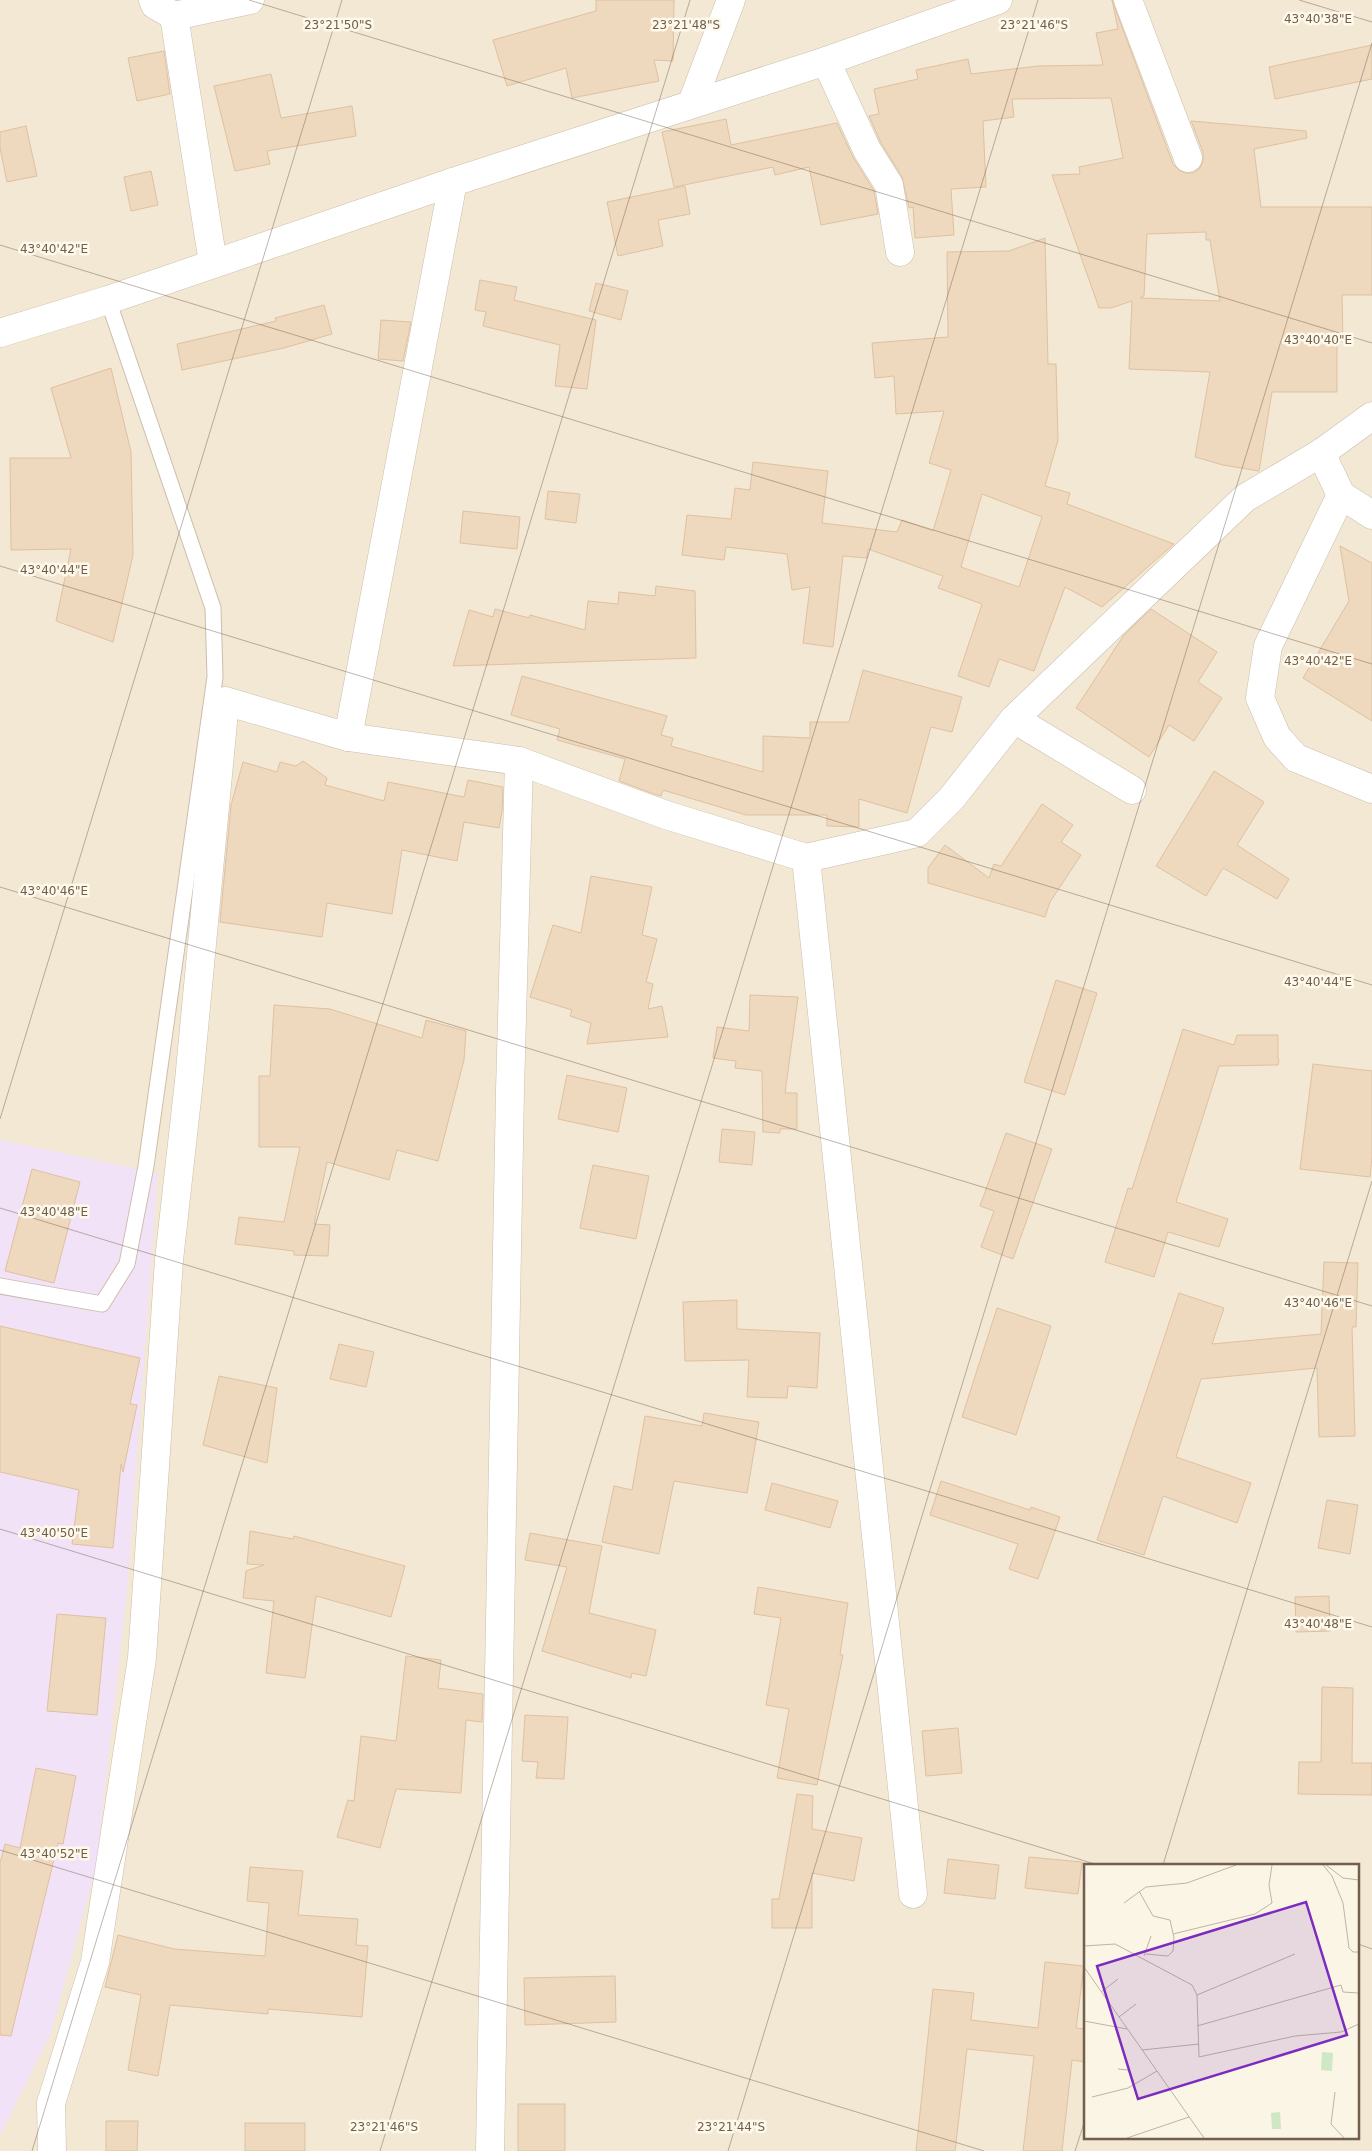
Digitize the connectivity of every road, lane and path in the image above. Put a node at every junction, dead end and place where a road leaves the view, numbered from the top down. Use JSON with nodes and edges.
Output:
{"nodes":[{"id":1,"x":250,"y":0,"type":"edge"},
{"id":2,"x":731,"y":0,"type":"edge"},
{"id":3,"x":998,"y":0,"type":"edge"},
{"id":4,"x":1128,"y":0,"type":"edge"},
{"id":5,"x":163,"y":8,"type":"edge"},
{"id":6,"x":826,"y":61,"type":"junction"},
{"id":7,"x":692,"y":103,"type":"junction"},
{"id":8,"x":1188,"y":158,"type":"dead end"},
{"id":9,"x":453,"y":182,"type":"junction"},
{"id":10,"x":900,"y":252,"type":"dead end"},
{"id":11,"x":213,"y":263,"type":"junction"},
{"id":12,"x":108,"y":300,"type":"junction"},
{"id":13,"x":0,"y":333,"type":"edge"},
{"id":14,"x":1372,"y":416,"type":"edge"},
{"id":15,"x":1321,"y":453,"type":"junction"},
{"id":16,"x":1341,"y":495,"type":"junction"},
{"id":17,"x":1372,"y":515,"type":"edge"},
{"id":18,"x":1014,"y":720,"type":"junction"},
{"id":19,"x":348,"y":736,"type":"junction"},
{"id":20,"x":519,"y":761,"type":"junction"},
{"id":21,"x":1372,"y":789,"type":"edge"},
{"id":22,"x":1132,"y":790,"type":"dead end"},
{"id":23,"x":806,"y":858,"type":"junction"},
{"id":24,"x":0,"y":1286,"type":"edge"},
{"id":25,"x":913,"y":1894,"type":"dead end"},
{"id":26,"x":52,"y":2151,"type":"edge"},
{"id":27,"x":490,"y":2151,"type":"edge"}],
"edges":[{"from":1,"to":5,"type":"street"},
{"from":2,"to":7,"type":"street"},
{"from":3,"to":6,"type":"street"},
{"from":4,"to":8,"type":"street"},
{"from":5,"to":11,"type":"street"},
{"from":6,"to":7,"type":"street"},
{"from":6,"to":10,"type":"street"},
{"from":7,"to":9,"type":"street"},
{"from":9,"to":11,"type":"street"},
{"from":9,"to":19,"type":"street"},
{"from":11,"to":12,"type":"street"},
{"from":12,"to":13,"type":"street"},
{"from":12,"to":24,"type":"lane"},
{"from":14,"to":15,"type":"street"},
{"from":15,"to":16,"type":"street"},
{"from":15,"to":18,"type":"street"},
{"from":16,"to":17,"type":"street"},
{"from":16,"to":21,"type":"street"},
{"from":18,"to":22,"type":"street"},
{"from":18,"to":23,"type":"street"},
{"from":19,"to":20,"type":"street"},
{"from":19,"to":26,"type":"street"},
{"from":20,"to":23,"type":"street"},
{"from":20,"to":27,"type":"street"},
{"from":23,"to":25,"type":"street"}]}
